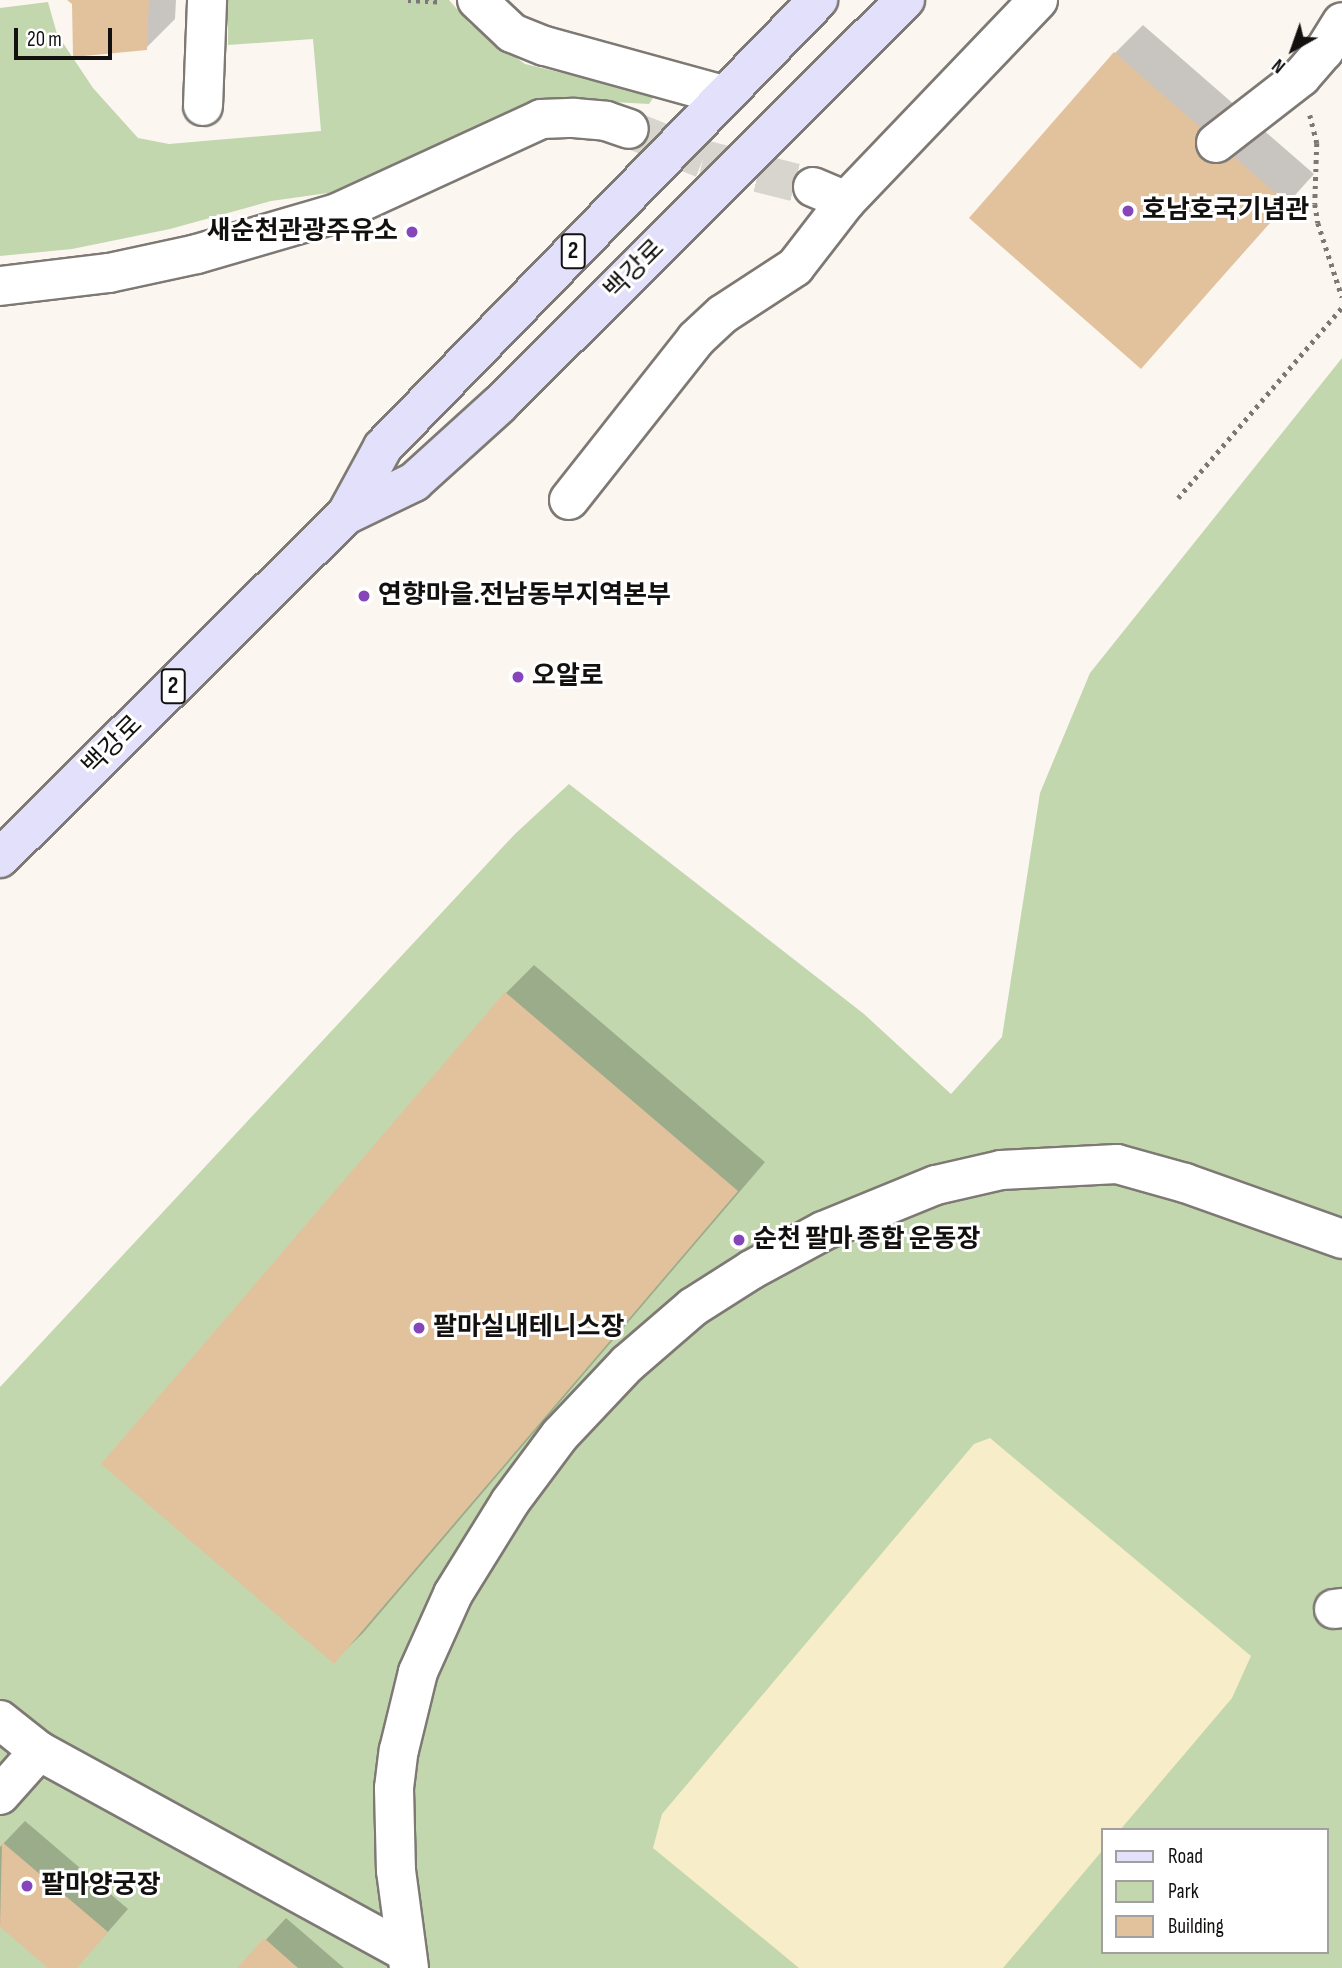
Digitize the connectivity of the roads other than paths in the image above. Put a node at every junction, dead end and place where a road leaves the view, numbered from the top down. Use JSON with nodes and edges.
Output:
{"nodes":[{"id":1,"x":207,"y":0,"type":"edge"},
{"id":2,"x":477,"y":0,"type":"edge"},
{"id":3,"x":818,"y":0,"type":"edge"},
{"id":4,"x":905,"y":0,"type":"edge"},
{"id":5,"x":1038,"y":0,"type":"edge"},
{"id":6,"x":1342,"y":22,"type":"edge"},
{"id":7,"x":723,"y":95,"type":"junction"},
{"id":8,"x":203,"y":106,"type":"dead end"},
{"id":9,"x":629,"y":129,"type":"tunnel mouth"},
{"id":10,"x":1216,"y":143,"type":"dead end"},
{"id":11,"x":0,"y":286,"type":"edge"},
{"id":12,"x":569,"y":500,"type":"dead end"},
{"id":13,"x":346,"y":515,"type":"junction"},
{"id":14,"x":0,"y":858,"type":"edge"},
{"id":15,"x":1342,"y":1239,"type":"edge"},
{"id":16,"x":0,"y":1720,"type":"edge"},
{"id":17,"x":39,"y":1751,"type":"junction"},
{"id":18,"x":0,"y":1796,"type":"edge"},
{"id":19,"x":408,"y":1960,"type":"edge"}],
"edges":[{"from":1,"to":8,"type":"street"},
{"from":2,"to":7,"type":"street"},
{"from":3,"to":7,"type":"main road","name":"백강로","number":"2"},
{"from":4,"to":13,"type":"main road","name":"백강로"},
{"from":5,"to":12,"type":"street"},
{"from":6,"to":10,"type":"street"},
{"from":7,"to":13,"type":"main road","name":"백강로","number":"2"},
{"from":9,"to":11,"type":"street"},
{"from":13,"to":14,"type":"main road","name":"백강로","number":"2"},
{"from":15,"to":19,"type":"street"},
{"from":16,"to":17,"type":"street"},
{"from":17,"to":18,"type":"street"},
{"from":17,"to":19,"type":"street"}]}
